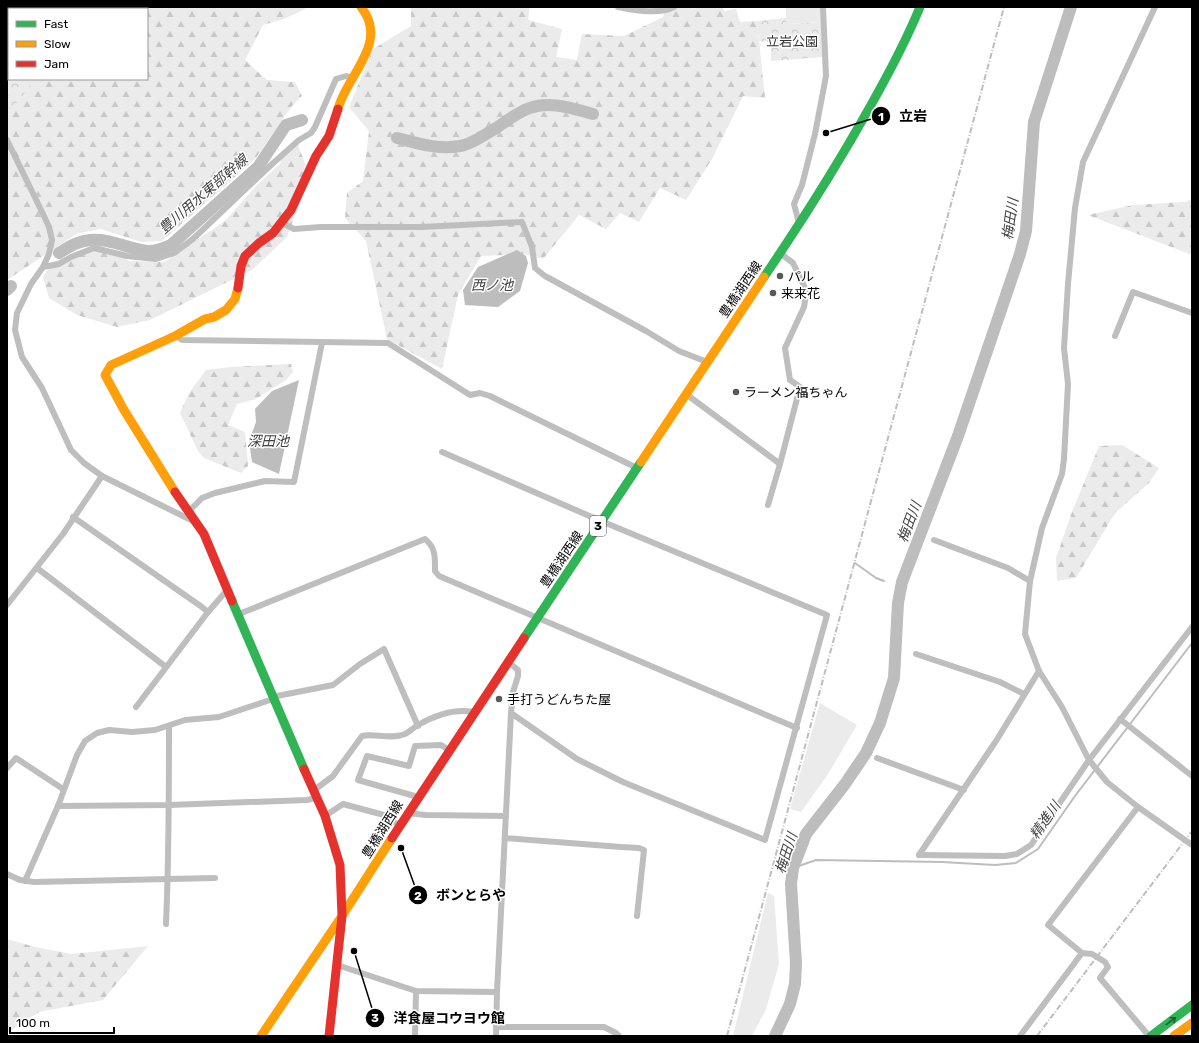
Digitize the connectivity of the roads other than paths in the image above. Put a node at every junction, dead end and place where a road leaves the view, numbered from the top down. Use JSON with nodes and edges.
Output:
{"nodes":[{"id":1,"x":361,"y":7,"type":"edge"},
{"id":2,"x":618,"y":7,"type":"edge"},
{"id":3,"x":674,"y":7,"type":"edge"},
{"id":4,"x":823,"y":7,"type":"edge"},
{"id":5,"x":920,"y":7,"type":"edge"},
{"id":6,"x":1155,"y":7,"type":"edge"},
{"id":7,"x":352,"y":78,"type":"junction"},
{"id":8,"x":7,"y":140,"type":"edge"},
{"id":9,"x":282,"y":223,"type":"junction"},
{"id":10,"x":799,"y":223,"type":"junction"},
{"id":11,"x":780,"y":253,"type":"junction"},
{"id":12,"x":43,"y":268,"type":"junction"},
{"id":13,"x":1192,"y":313,"type":"edge"},
{"id":14,"x":175,"y":336,"type":"junction"},
{"id":15,"x":1115,"y":336,"type":"dead end"},
{"id":16,"x":322,"y":343,"type":"junction"},
{"id":17,"x":707,"y":362,"type":"junction"},
{"id":18,"x":686,"y":394,"type":"junction"},
{"id":19,"x":442,"y":452,"type":"dead end"},
{"id":20,"x":780,"y":464,"type":"junction"},
{"id":21,"x":637,"y":468,"type":"junction"},
{"id":22,"x":102,"y":476,"type":"junction"},
{"id":23,"x":768,"y":506,"type":"dead end"},
{"id":24,"x":189,"y":511,"type":"junction"},
{"id":25,"x":74,"y":517,"type":"junction"},
{"id":26,"x":602,"y":521,"type":"junction"},
{"id":27,"x":195,"y":522,"type":"junction"},
{"id":28,"x":934,"y":540,"type":"dead end"},
{"id":29,"x":37,"y":568,"type":"junction"},
{"id":30,"x":1030,"y":581,"type":"junction"},
{"id":31,"x":228,"y":589,"type":"junction"},
{"id":32,"x":7,"y":605,"type":"edge"},
{"id":33,"x":208,"y":612,"type":"junction"},
{"id":34,"x":238,"y":614,"type":"junction"},
{"id":35,"x":537,"y":618,"type":"junction"},
{"id":36,"x":1191,"y":630,"type":"edge"},
{"id":37,"x":916,"y":654,"type":"dead end"},
{"id":38,"x":508,"y":661,"type":"junction"},
{"id":39,"x":166,"y":667,"type":"junction"},
{"id":40,"x":1039,"y":671,"type":"junction"},
{"id":41,"x":1024,"y":694,"type":"junction"},
{"id":42,"x":273,"y":699,"type":"junction"},
{"id":43,"x":136,"y":707,"type":"dead end"},
{"id":44,"x":474,"y":712,"type":"junction"},
{"id":45,"x":511,"y":713,"type":"junction"},
{"id":46,"x":1121,"y":720,"type":"junction"},
{"id":47,"x":169,"y":726,"type":"junction"},
{"id":48,"x":418,"y":726,"type":"junction"},
{"id":49,"x":797,"y":728,"type":"junction"},
{"id":50,"x":448,"y":750,"type":"junction"},
{"id":51,"x":878,"y":758,"type":"dead end"},
{"id":52,"x":1090,"y":761,"type":"junction"},
{"id":53,"x":7,"y":768,"type":"edge"},
{"id":54,"x":1192,"y":776,"type":"edge"},
{"id":55,"x":63,"y":789,"type":"junction"},
{"id":56,"x":964,"y":790,"type":"junction"},
{"id":57,"x":315,"y":794,"type":"junction"},
{"id":58,"x":418,"y":797,"type":"junction"},
{"id":59,"x":169,"y":805,"type":"junction"},
{"id":60,"x":58,"y":806,"type":"junction"},
{"id":61,"x":1138,"y":807,"type":"junction"},
{"id":62,"x":407,"y":813,"type":"junction"},
{"id":63,"x":325,"y":816,"type":"junction"},
{"id":64,"x":506,"y":816,"type":"junction"},
{"id":65,"x":399,"y":825,"type":"junction"},
{"id":66,"x":505,"y":838,"type":"junction"},
{"id":67,"x":1192,"y":845,"type":"edge"},
{"id":68,"x":7,"y":874,"type":"edge"},
{"id":69,"x":215,"y":878,"type":"dead end"},
{"id":70,"x":168,"y":880,"type":"junction"},
{"id":71,"x":25,"y":881,"type":"junction"},
{"id":72,"x":342,"y":916,"type":"junction"},
{"id":73,"x":637,"y":916,"type":"dead end"},
{"id":74,"x":166,"y":924,"type":"dead end"},
{"id":75,"x":1082,"y":953,"type":"junction"},
{"id":76,"x":337,"y":965,"type":"junction"},
{"id":77,"x":416,"y":991,"type":"junction"},
{"id":78,"x":497,"y":992,"type":"junction"},
{"id":79,"x":1192,"y":1005,"type":"edge"},
{"id":80,"x":1192,"y":1023,"type":"edge"},
{"id":81,"x":496,"y":1027,"type":"junction"},
{"id":82,"x":261,"y":1036,"type":"edge"},
{"id":83,"x":329,"y":1036,"type":"edge"},
{"id":84,"x":415,"y":1036,"type":"edge"},
{"id":85,"x":496,"y":1036,"type":"edge"},
{"id":86,"x":619,"y":1036,"type":"edge"},
{"id":87,"x":1020,"y":1036,"type":"edge"},
{"id":88,"x":1150,"y":1036,"type":"edge"},
{"id":89,"x":1174,"y":1036,"type":"edge"}],
"edges":[{"from":1,"to":7,"type":"main road"},
{"from":2,"to":3,"type":"street"},
{"from":4,"to":10,"type":"street"},
{"from":5,"to":10,"type":"main road","name":"豊橋湖西線","number":"3"},
{"from":6,"to":30,"type":"street"},
{"from":7,"to":9,"type":"main road"},
{"from":7,"to":12,"type":"street"},
{"from":8,"to":12,"type":"street"},
{"from":9,"to":14,"type":"main road"},
{"from":9,"to":17,"type":"street"},
{"from":10,"to":11,"type":"main road","name":"豊橋湖西線","number":"3"},
{"from":11,"to":17,"type":"main road","name":"豊橋湖西線","number":"3"},
{"from":11,"to":20,"type":"street"},
{"from":12,"to":22,"type":"street"},
{"from":13,"to":15,"type":"street"},
{"from":14,"to":16,"type":"street"},
{"from":14,"to":24,"type":"main road"},
{"from":16,"to":21,"type":"street"},
{"from":16,"to":24,"type":"street"},
{"from":17,"to":18,"type":"main road","name":"豊橋湖西線","number":"3"},
{"from":18,"to":20,"type":"street"},
{"from":18,"to":21,"type":"main road","name":"豊橋湖西線","number":"3"},
{"from":19,"to":26,"type":"street"},
{"from":20,"to":23,"type":"street"},
{"from":21,"to":26,"type":"main road","name":"豊橋湖西線","number":"3"},
{"from":22,"to":25,"type":"street"},
{"from":22,"to":27,"type":"street"},
{"from":24,"to":27,"type":"main road"},
{"from":25,"to":29,"type":"street"},
{"from":25,"to":33,"type":"street"},
{"from":26,"to":35,"type":"main road","name":"豊橋湖西線","number":"3"},
{"from":26,"to":49,"type":"street"},
{"from":27,"to":31,"type":"main road"},
{"from":28,"to":30,"type":"street"},
{"from":29,"to":32,"type":"street"},
{"from":29,"to":39,"type":"street"},
{"from":30,"to":40,"type":"street"},
{"from":31,"to":33,"type":"street"},
{"from":31,"to":34,"type":"main road"},
{"from":33,"to":39,"type":"street"},
{"from":34,"to":35,"type":"street"},
{"from":34,"to":42,"type":"main road"},
{"from":35,"to":38,"type":"main road","name":"豊橋湖西線","number":"3"},
{"from":35,"to":49,"type":"street"},
{"from":36,"to":46,"type":"street"},
{"from":37,"to":41,"type":"street"},
{"from":38,"to":44,"type":"main road","name":"豊橋湖西線","number":"3"},
{"from":38,"to":45,"type":"street"},
{"from":39,"to":43,"type":"street"},
{"from":40,"to":41,"type":"street"},
{"from":40,"to":52,"type":"street"},
{"from":41,"to":56,"type":"street"},
{"from":42,"to":47,"type":"street"},
{"from":42,"to":48,"type":"street"},
{"from":42,"to":57,"type":"main road"},
{"from":44,"to":48,"type":"street"},
{"from":44,"to":50,"type":"main road","name":"豊橋湖西線","number":"3"},
{"from":45,"to":49,"type":"street"},
{"from":45,"to":64,"type":"street"},
{"from":46,"to":52,"type":"street"},
{"from":46,"to":54,"type":"street"},
{"from":47,"to":55,"type":"street"},
{"from":47,"to":59,"type":"street"},
{"from":48,"to":57,"type":"street"},
{"from":50,"to":58,"type":"main road","name":"豊橋湖西線","number":"3"},
{"from":50,"to":58,"type":"street"},
{"from":51,"to":56,"type":"street"},
{"from":52,"to":56,"type":"street"},
{"from":52,"to":61,"type":"street"},
{"from":53,"to":55,"type":"street"},
{"from":55,"to":60,"type":"street"},
{"from":57,"to":59,"type":"street"},
{"from":57,"to":63,"type":"main road"},
{"from":58,"to":62,"type":"main road","name":"豊橋湖西線","number":"3"},
{"from":59,"to":60,"type":"street"},
{"from":59,"to":70,"type":"street"},
{"from":60,"to":71,"type":"street"},
{"from":61,"to":67,"type":"street"},
{"from":61,"to":75,"type":"street"},
{"from":62,"to":64,"type":"street"},
{"from":62,"to":65,"type":"main road","name":"豊橋湖西線","number":"3"},
{"from":63,"to":65,"type":"street"},
{"from":63,"to":72,"type":"main road"},
{"from":64,"to":66,"type":"street"},
{"from":65,"to":72,"type":"main road","name":"豊橋湖西線","number":"3"},
{"from":66,"to":73,"type":"street"},
{"from":66,"to":78,"type":"street"},
{"from":68,"to":71,"type":"street"},
{"from":69,"to":70,"type":"street"},
{"from":70,"to":71,"type":"street"},
{"from":70,"to":74,"type":"street"},
{"from":72,"to":76,"type":"main road"},
{"from":72,"to":82,"type":"main road","name":"豊橋湖西線","number":"3"},
{"from":75,"to":87,"type":"street"},
{"from":75,"to":88,"type":"street"},
{"from":76,"to":77,"type":"street"},
{"from":76,"to":83,"type":"main road"},
{"from":77,"to":78,"type":"street"},
{"from":77,"to":84,"type":"street"},
{"from":78,"to":81,"type":"street"},
{"from":88,"to":79,"type":"main road","one_way":true},
{"from":80,"to":89,"type":"main road"},
{"from":81,"to":85,"type":"street"},
{"from":81,"to":86,"type":"street"}]}
